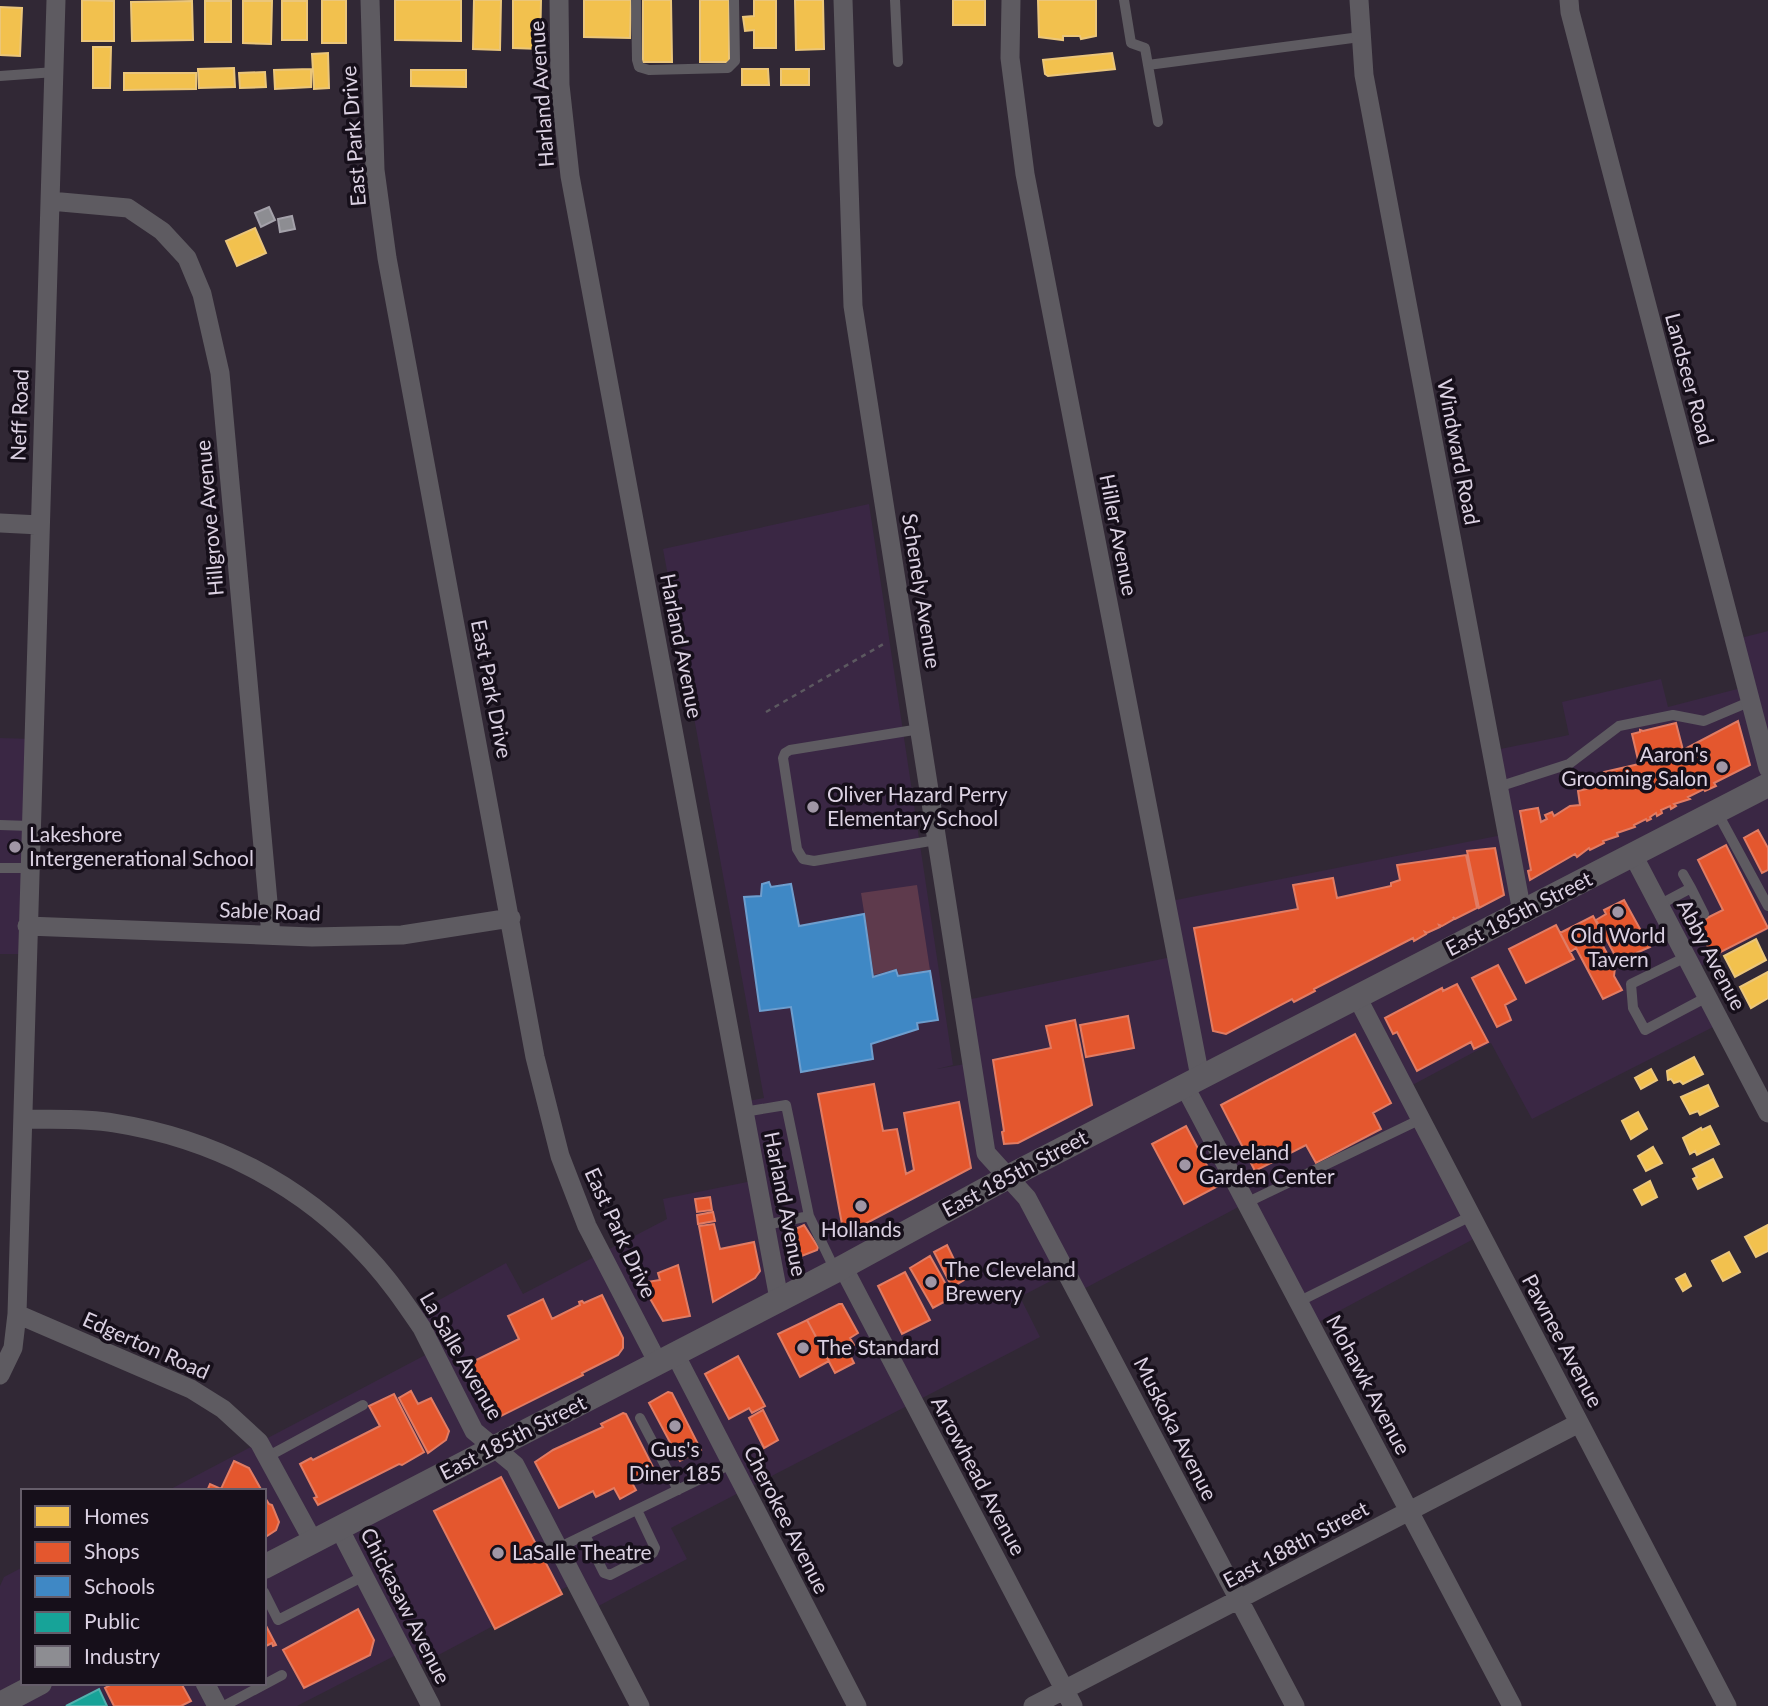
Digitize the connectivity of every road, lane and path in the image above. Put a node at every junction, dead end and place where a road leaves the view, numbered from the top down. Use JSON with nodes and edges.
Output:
{"nodes":[{"id":1,"x":56,"y":0,"type":"edge"},
{"id":2,"x":370,"y":0,"type":"edge"},
{"id":3,"x":559,"y":0,"type":"edge"},
{"id":4,"x":636,"y":0,"type":"edge"},
{"id":5,"x":734,"y":0,"type":"edge"},
{"id":6,"x":843,"y":0,"type":"edge"},
{"id":7,"x":895,"y":0,"type":"edge"},
{"id":8,"x":1011,"y":0,"type":"edge"},
{"id":9,"x":1124,"y":0,"type":"edge"},
{"id":10,"x":1359,"y":0,"type":"edge"},
{"id":11,"x":1569,"y":0,"type":"edge"},
{"id":12,"x":1360,"y":37,"type":"junction"},
{"id":13,"x":898,"y":62,"type":"dead end"},
{"id":14,"x":1148,"y":65,"type":"junction"},
{"id":15,"x":55,"y":72,"type":"junction"},
{"id":16,"x":0,"y":76,"type":"edge"},
{"id":17,"x":1158,"y":122,"type":"dead end"},
{"id":18,"x":50,"y":201,"type":"junction"},
{"id":19,"x":0,"y":523,"type":"edge"},
{"id":20,"x":40,"y":525,"type":"junction"},
{"id":21,"x":890,"y":640,"type":"dead end"},
{"id":22,"x":1749,"y":702,"type":"junction"},
{"id":23,"x":766,"y":712,"type":"dead end"},
{"id":24,"x":920,"y":729,"type":"junction"},
{"id":25,"x":1768,"y":768,"type":"edge"},
{"id":26,"x":1768,"y":785,"type":"edge"},
{"id":27,"x":1498,"y":787,"type":"junction"},
{"id":28,"x":1716,"y":812,"type":"junction"},
{"id":29,"x":0,"y":825,"type":"edge"},
{"id":30,"x":30,"y":826,"type":"junction"},
{"id":31,"x":936,"y":840,"type":"junction"},
{"id":32,"x":1633,"y":855,"type":"junction"},
{"id":33,"x":0,"y":868,"type":"edge"},
{"id":34,"x":29,"y":868,"type":"junction"},
{"id":35,"x":1683,"y":874,"type":"dead end"},
{"id":36,"x":1691,"y":888,"type":"junction"},
{"id":37,"x":1659,"y":905,"type":"junction"},
{"id":38,"x":1768,"y":906,"type":"edge"},
{"id":39,"x":1522,"y":912,"type":"junction"},
{"id":40,"x":1704,"y":914,"type":"dead end"},
{"id":41,"x":511,"y":918,"type":"junction"},
{"id":42,"x":27,"y":926,"type":"junction"},
{"id":43,"x":271,"y":935,"type":"junction"},
{"id":44,"x":1686,"y":957,"type":"junction"},
{"id":45,"x":1357,"y":997,"type":"junction"},
{"id":46,"x":1707,"y":997,"type":"junction"},
{"id":47,"x":1192,"y":1082,"type":"junction"},
{"id":48,"x":744,"y":1112,"type":"junction"},
{"id":49,"x":1768,"y":1113,"type":"edge"},
{"id":50,"x":23,"y":1119,"type":"junction"},
{"id":51,"x":1421,"y":1119,"type":"junction"},
{"id":52,"x":1008,"y":1177,"type":"junction"},
{"id":53,"x":1246,"y":1203,"type":"junction"},
{"id":54,"x":809,"y":1216,"type":"junction"},
{"id":55,"x":1471,"y":1216,"type":"junction"},
{"id":56,"x":766,"y":1225,"type":"junction"},
{"id":57,"x":839,"y":1268,"type":"junction"},
{"id":58,"x":779,"y":1299,"type":"junction"},
{"id":59,"x":1298,"y":1301,"type":"junction"},
{"id":60,"x":17,"y":1314,"type":"junction"},
{"id":61,"x":666,"y":1359,"type":"junction"},
{"id":62,"x":0,"y":1375,"type":"edge"},
{"id":63,"x":363,"y":1405,"type":"dead end"},
{"id":64,"x":640,"y":1418,"type":"dead end"},
{"id":65,"x":1579,"y":1423,"type":"junction"},
{"id":66,"x":494,"y":1448,"type":"junction"},
{"id":67,"x":267,"y":1457,"type":"junction"},
{"id":68,"x":731,"y":1464,"type":"junction"},
{"id":69,"x":678,"y":1490,"type":"junction"},
{"id":70,"x":637,"y":1510,"type":"junction"},
{"id":71,"x":1409,"y":1511,"type":"junction"},
{"id":72,"x":339,"y":1528,"type":"junction"},
{"id":73,"x":585,"y":1535,"type":"junction"},
{"id":74,"x":313,"y":1541,"type":"junction"},
{"id":75,"x":558,"y":1548,"type":"junction"},
{"id":76,"x":266,"y":1566,"type":"edge"},
{"id":77,"x":364,"y":1576,"type":"junction"},
{"id":78,"x":266,"y":1596,"type":"edge"},
{"id":79,"x":1239,"y":1601,"type":"junction"},
{"id":80,"x":282,"y":1675,"type":"dead end"},
{"id":81,"x":266,"y":1684,"type":"edge"},
{"id":82,"x":36,"y":1685,"type":"edge"},
{"id":83,"x":206,"y":1685,"type":"edge"},
{"id":84,"x":263,"y":1685,"type":"edge"},
{"id":85,"x":1068,"y":1698,"type":"edge"},
{"id":86,"x":0,"y":1704,"type":"edge"},
{"id":87,"x":217,"y":1706,"type":"edge"},
{"id":88,"x":224,"y":1706,"type":"edge"},
{"id":89,"x":431,"y":1706,"type":"edge"},
{"id":90,"x":640,"y":1706,"type":"edge"},
{"id":91,"x":857,"y":1706,"type":"edge"},
{"id":92,"x":1034,"y":1706,"type":"edge"},
{"id":93,"x":1295,"y":1706,"type":"edge"},
{"id":94,"x":1512,"y":1706,"type":"edge"},
{"id":95,"x":1727,"y":1706,"type":"edge"}],
"edges":[{"from":1,"to":15,"type":"street","name":"Neff Road"},
{"from":2,"to":41,"type":"street","name":"East Park Drive"},
{"from":3,"to":48,"type":"street","name":"Harland Avenue"},
{"from":4,"to":5,"type":"lane"},
{"from":6,"to":24,"type":"street","name":"Schenely Avenue"},
{"from":7,"to":13,"type":"lane"},
{"from":8,"to":47,"type":"street","name":"Hiller Avenue"},
{"from":9,"to":14,"type":"lane"},
{"from":10,"to":12,"type":"street","name":"Windward Road"},
{"from":11,"to":22,"type":"street","name":"Landseer Road"},
{"from":12,"to":14,"type":"lane"},
{"from":12,"to":27,"type":"street","name":"Windward Road"},
{"from":14,"to":17,"type":"lane"},
{"from":15,"to":16,"type":"lane"},
{"from":15,"to":18,"type":"street","name":"Neff Road"},
{"from":18,"to":20,"type":"street","name":"Neff Road"},
{"from":18,"to":43,"type":"street","name":"Hillgrove Avenue"},
{"from":19,"to":20,"type":"street"},
{"from":20,"to":30,"type":"street","name":"Neff Road"},
{"from":21,"to":23,"type":"path"},
{"from":22,"to":25,"type":"street","name":"Landseer Road"},
{"from":22,"to":27,"type":"lane"},
{"from":24,"to":31,"type":"street","name":"Schenely Avenue"},
{"from":24,"to":31,"type":"lane"},
{"from":26,"to":28,"type":"street","name":"East 185th Street"},
{"from":27,"to":39,"type":"street","name":"Windward Road"},
{"from":28,"to":32,"type":"street","name":"East 185th Street"},
{"from":28,"to":38,"type":"lane"},
{"from":29,"to":30,"type":"lane"},
{"from":30,"to":34,"type":"street","name":"Neff Road"},
{"from":31,"to":52,"type":"street","name":"Schenely Avenue"},
{"from":32,"to":37,"type":"street","name":"Abby Avenue"},
{"from":32,"to":39,"type":"street","name":"East 185th Street"},
{"from":33,"to":34,"type":"lane"},
{"from":34,"to":42,"type":"street","name":"Neff Road"},
{"from":35,"to":36,"type":"lane"},
{"from":36,"to":37,"type":"lane"},
{"from":36,"to":40,"type":"lane"},
{"from":37,"to":44,"type":"street","name":"Abby Avenue"},
{"from":39,"to":45,"type":"street","name":"East 185th Street"},
{"from":41,"to":43,"type":"street","name":"Sable Road"},
{"from":41,"to":61,"type":"street","name":"East Park Drive"},
{"from":42,"to":43,"type":"street","name":"Sable Road"},
{"from":42,"to":50,"type":"street","name":"Neff Road"},
{"from":44,"to":46,"type":"street","name":"Abby Avenue"},
{"from":44,"to":46,"type":"lane"},
{"from":45,"to":47,"type":"street","name":"East 185th Street"},
{"from":45,"to":51,"type":"street","name":"Pawnee Avenue"},
{"from":46,"to":49,"type":"street","name":"Abby Avenue"},
{"from":47,"to":52,"type":"street","name":"East 185th Street"},
{"from":47,"to":53,"type":"street","name":"Mohawk Avenue"},
{"from":48,"to":54,"type":"lane"},
{"from":48,"to":56,"type":"street","name":"Harland Avenue"},
{"from":50,"to":60,"type":"street","name":"Neff Road"},
{"from":50,"to":66,"type":"street","name":"La Salle Avenue"},
{"from":51,"to":53,"type":"lane"},
{"from":51,"to":55,"type":"street","name":"Pawnee Avenue"},
{"from":52,"to":57,"type":"street","name":"East 185th Street"},
{"from":52,"to":79,"type":"street","name":"Muskoka Avenue"},
{"from":53,"to":59,"type":"street","name":"Mohawk Avenue"},
{"from":54,"to":56,"type":"lane"},
{"from":54,"to":57,"type":"lane"},
{"from":55,"to":59,"type":"lane"},
{"from":55,"to":65,"type":"street","name":"Pawnee Avenue"},
{"from":56,"to":58,"type":"street","name":"Harland Avenue"},
{"from":57,"to":58,"type":"street","name":"East 185th Street"},
{"from":57,"to":85,"type":"street","name":"Arrowhead Avenue"},
{"from":58,"to":61,"type":"street","name":"East 185th Street"},
{"from":59,"to":71,"type":"street","name":"Mohawk Avenue"},
{"from":60,"to":62,"type":"street","name":"Neff Road"},
{"from":60,"to":67,"type":"street","name":"Edgerton Road"},
{"from":61,"to":66,"type":"street","name":"East 185th Street"},
{"from":61,"to":68,"type":"street","name":"Cherokee Avenue"},
{"from":63,"to":67,"type":"lane"},
{"from":64,"to":69,"type":"lane"},
{"from":65,"to":71,"type":"street","name":"East 188th Street"},
{"from":65,"to":95,"type":"street","name":"Pawnee Avenue"},
{"from":66,"to":72,"type":"street","name":"East 185th Street"},
{"from":66,"to":75,"type":"street","name":"La Salle Avenue"},
{"from":67,"to":74,"type":"street","name":"Edgerton Road"},
{"from":68,"to":69,"type":"lane"},
{"from":68,"to":91,"type":"street","name":"Cherokee Avenue"},
{"from":69,"to":70,"type":"lane"},
{"from":70,"to":73,"type":"lane"},
{"from":70,"to":73,"type":"lane"},
{"from":71,"to":79,"type":"street","name":"East 188th Street"},
{"from":71,"to":94,"type":"street","name":"Mohawk Avenue"},
{"from":72,"to":74,"type":"street","name":"East 185th Street"},
{"from":72,"to":77,"type":"street","name":"Chickasaw Avenue"},
{"from":73,"to":75,"type":"lane"},
{"from":74,"to":76,"type":"street","name":"East 185th Street"},
{"from":75,"to":90,"type":"street","name":"La Salle Avenue"},
{"from":77,"to":78,"type":"lane"},
{"from":77,"to":89,"type":"street","name":"Chickasaw Avenue"},
{"from":79,"to":85,"type":"street","name":"East 188th Street"},
{"from":79,"to":93,"type":"street","name":"Muskoka Avenue"},
{"from":80,"to":81,"type":"lane"},
{"from":82,"to":86,"type":"street"},
{"from":83,"to":87,"type":"street"},
{"from":84,"to":88,"type":"lane"},
{"from":85,"to":92,"type":"street","name":"East 188th Street"}]}
